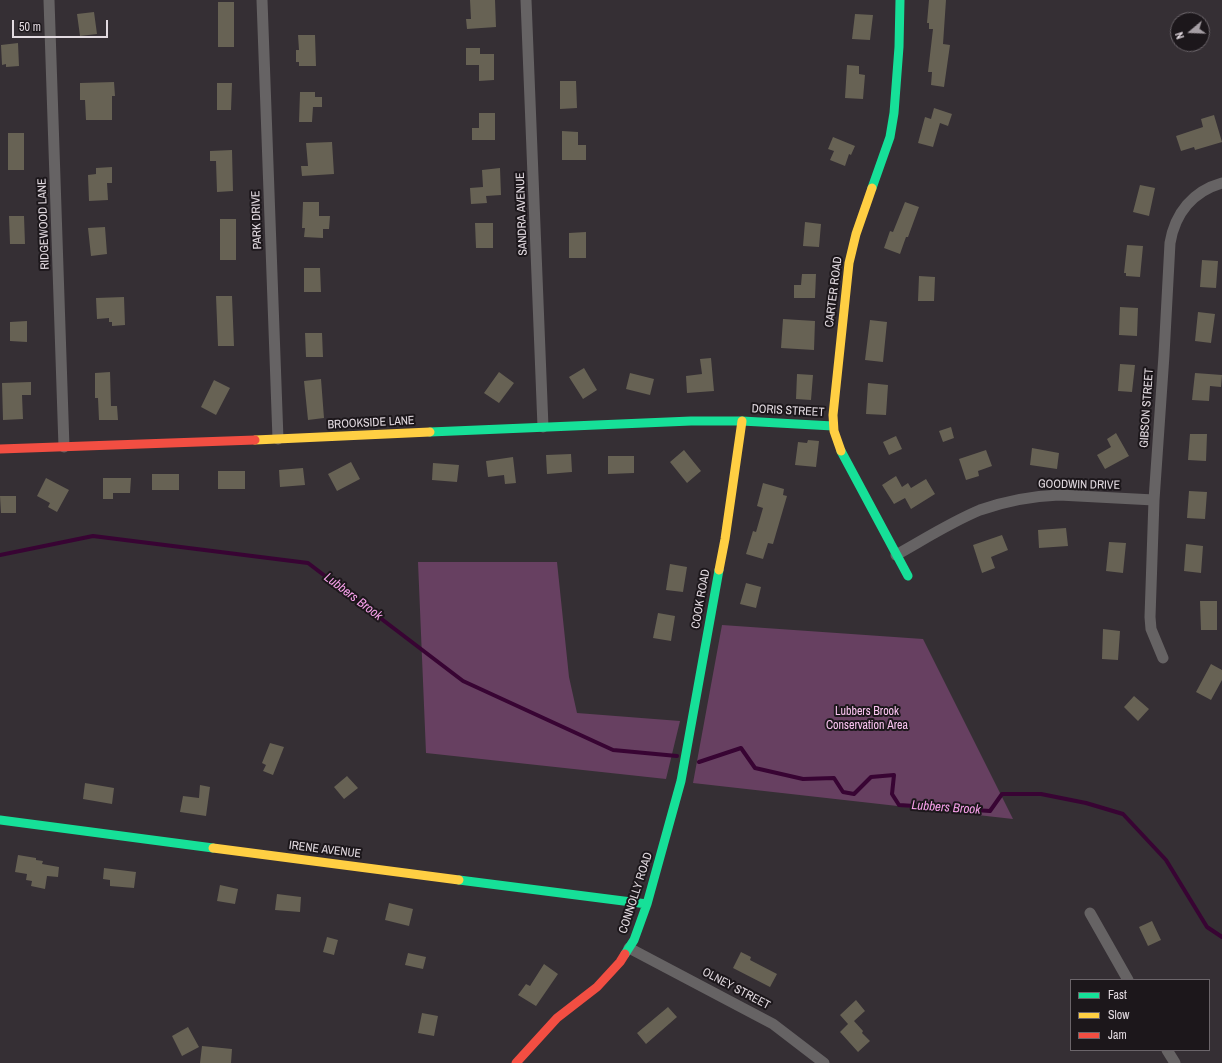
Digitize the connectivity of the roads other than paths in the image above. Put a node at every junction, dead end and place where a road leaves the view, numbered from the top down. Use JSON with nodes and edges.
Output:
{"nodes":[{"id":1,"x":49,"y":0,"type":"edge"},
{"id":2,"x":262,"y":0,"type":"edge"},
{"id":3,"x":526,"y":0,"type":"edge"},
{"id":4,"x":900,"y":0,"type":"edge"},
{"id":5,"x":1222,"y":182,"type":"edge"},
{"id":6,"x":742,"y":421,"type":"junction"},
{"id":7,"x":833,"y":426,"type":"junction"},
{"id":8,"x":543,"y":427,"type":"junction"},
{"id":9,"x":278,"y":440,"type":"junction"},
{"id":10,"x":64,"y":447,"type":"junction"},
{"id":11,"x":0,"y":450,"type":"edge"},
{"id":12,"x":1154,"y":500,"type":"junction"},
{"id":13,"x":896,"y":554,"type":"junction"},
{"id":14,"x":908,"y":576,"type":"dead end"},
{"id":15,"x":1163,"y":658,"type":"dead end"},
{"id":16,"x":681,"y":781,"type":"joint"},
{"id":17,"x":0,"y":820,"type":"edge"},
{"id":18,"x":647,"y":904,"type":"junction"},
{"id":19,"x":1090,"y":913,"type":"dead end"},
{"id":20,"x":629,"y":948,"type":"junction"},
{"id":21,"x":1127,"y":979,"type":"edge"},
{"id":22,"x":1168,"y":1051,"type":"edge"},
{"id":23,"x":516,"y":1063,"type":"edge"},
{"id":24,"x":824,"y":1063,"type":"edge"},
{"id":25,"x":1175,"y":1063,"type":"edge"}],
"edges":[{"from":1,"to":10,"type":"street","name":"RIDGEWOOD LANE"},
{"from":2,"to":9,"type":"street","name":"PARK DRIVE"},
{"from":3,"to":8,"type":"street","name":"SANDRA AVENUE"},
{"from":4,"to":7,"type":"street","name":"CARTER ROAD"},
{"from":5,"to":12,"type":"street","name":"GIBSON STREET"},
{"from":6,"to":7,"type":"street","name":"DORIS STREET"},
{"from":6,"to":8,"type":"street","name":"BROOKSIDE LANE"},
{"from":6,"to":16,"type":"street","name":"COOK ROAD"},
{"from":7,"to":13,"type":"street","name":"CARTER ROAD"},
{"from":8,"to":9,"type":"street","name":"BROOKSIDE LANE"},
{"from":9,"to":10,"type":"street","name":"BROOKSIDE LANE"},
{"from":10,"to":11,"type":"street","name":"BROOKSIDE LANE"},
{"from":12,"to":13,"type":"street","name":"GOODWIN DRIVE"},
{"from":12,"to":15,"type":"street","name":"GIBSON STREET"},
{"from":13,"to":14,"type":"street","name":"CARTER ROAD"},
{"from":16,"to":18,"type":"street","name":"CONNOLLY ROAD"},
{"from":17,"to":18,"type":"street","name":"IRENE AVENUE"},
{"from":18,"to":20,"type":"street","name":"CONNOLLY ROAD"},
{"from":19,"to":21,"type":"street"},
{"from":20,"to":23,"type":"street","name":"CONNOLLY ROAD"},
{"from":20,"to":24,"type":"street","name":"OLNEY STREET"},
{"from":22,"to":25,"type":"street"}]}
